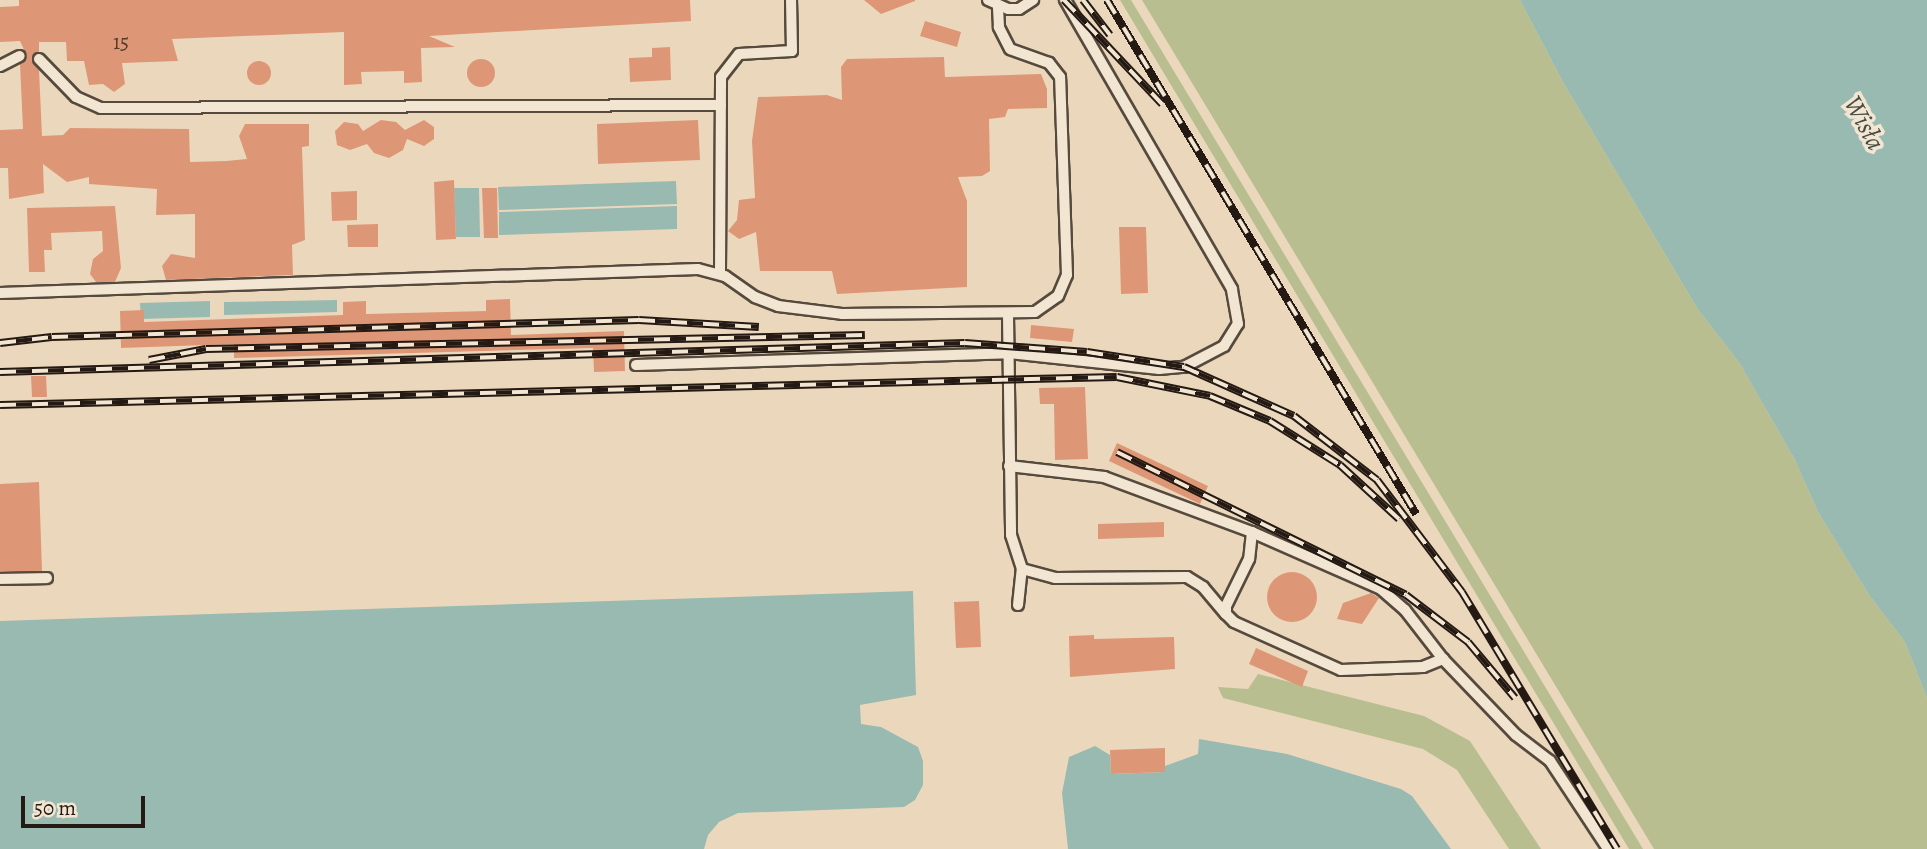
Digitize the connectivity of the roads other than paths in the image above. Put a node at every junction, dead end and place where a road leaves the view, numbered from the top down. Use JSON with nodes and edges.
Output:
{"nodes":[{"id":1,"x":791,"y":0,"type":"edge"},
{"id":2,"x":988,"y":0,"type":"edge"},
{"id":3,"x":1033,"y":0,"type":"edge"},
{"id":4,"x":1065,"y":0,"type":"edge"},
{"id":5,"x":998,"y":6,"type":"junction"},
{"id":6,"x":20,"y":56,"type":"dead end"},
{"id":7,"x":39,"y":59,"type":"dead end"},
{"id":8,"x":0,"y":66,"type":"edge"},
{"id":9,"x":721,"y":104,"type":"junction"},
{"id":10,"x":720,"y":274,"type":"junction"},
{"id":11,"x":0,"y":293,"type":"edge"},
{"id":12,"x":1008,"y":315,"type":"junction"},
{"id":13,"x":1009,"y":353,"type":"junction"},
{"id":14,"x":636,"y":365,"type":"dead end"},
{"id":15,"x":1010,"y":466,"type":"junction"},
{"id":16,"x":1252,"y":531,"type":"junction"},
{"id":17,"x":1022,"y":569,"type":"junction"},
{"id":18,"x":47,"y":578,"type":"dead end"},
{"id":19,"x":0,"y":579,"type":"edge"},
{"id":20,"x":1018,"y":605,"type":"dead end"},
{"id":21,"x":1226,"y":614,"type":"junction"},
{"id":22,"x":1443,"y":659,"type":"junction"},
{"id":23,"x":1608,"y":849,"type":"edge"}],
"edges":[{"from":1,"to":9,"type":"lane"},
{"from":2,"to":5,"type":"lane"},
{"from":3,"to":5,"type":"lane"},
{"from":4,"to":13,"type":"lane"},
{"from":5,"to":12,"type":"lane"},
{"from":6,"to":8,"type":"lane"},
{"from":7,"to":9,"type":"lane"},
{"from":9,"to":10,"type":"lane"},
{"from":10,"to":11,"type":"lane"},
{"from":10,"to":12,"type":"lane"},
{"from":12,"to":13,"type":"lane"},
{"from":13,"to":14,"type":"lane"},
{"from":13,"to":15,"type":"lane"},
{"from":15,"to":16,"type":"lane"},
{"from":15,"to":17,"type":"lane"},
{"from":16,"to":21,"type":"lane"},
{"from":16,"to":22,"type":"lane"},
{"from":17,"to":20,"type":"lane"},
{"from":17,"to":21,"type":"lane"},
{"from":18,"to":19,"type":"lane"},
{"from":21,"to":22,"type":"lane"},
{"from":22,"to":23,"type":"lane"}]}
